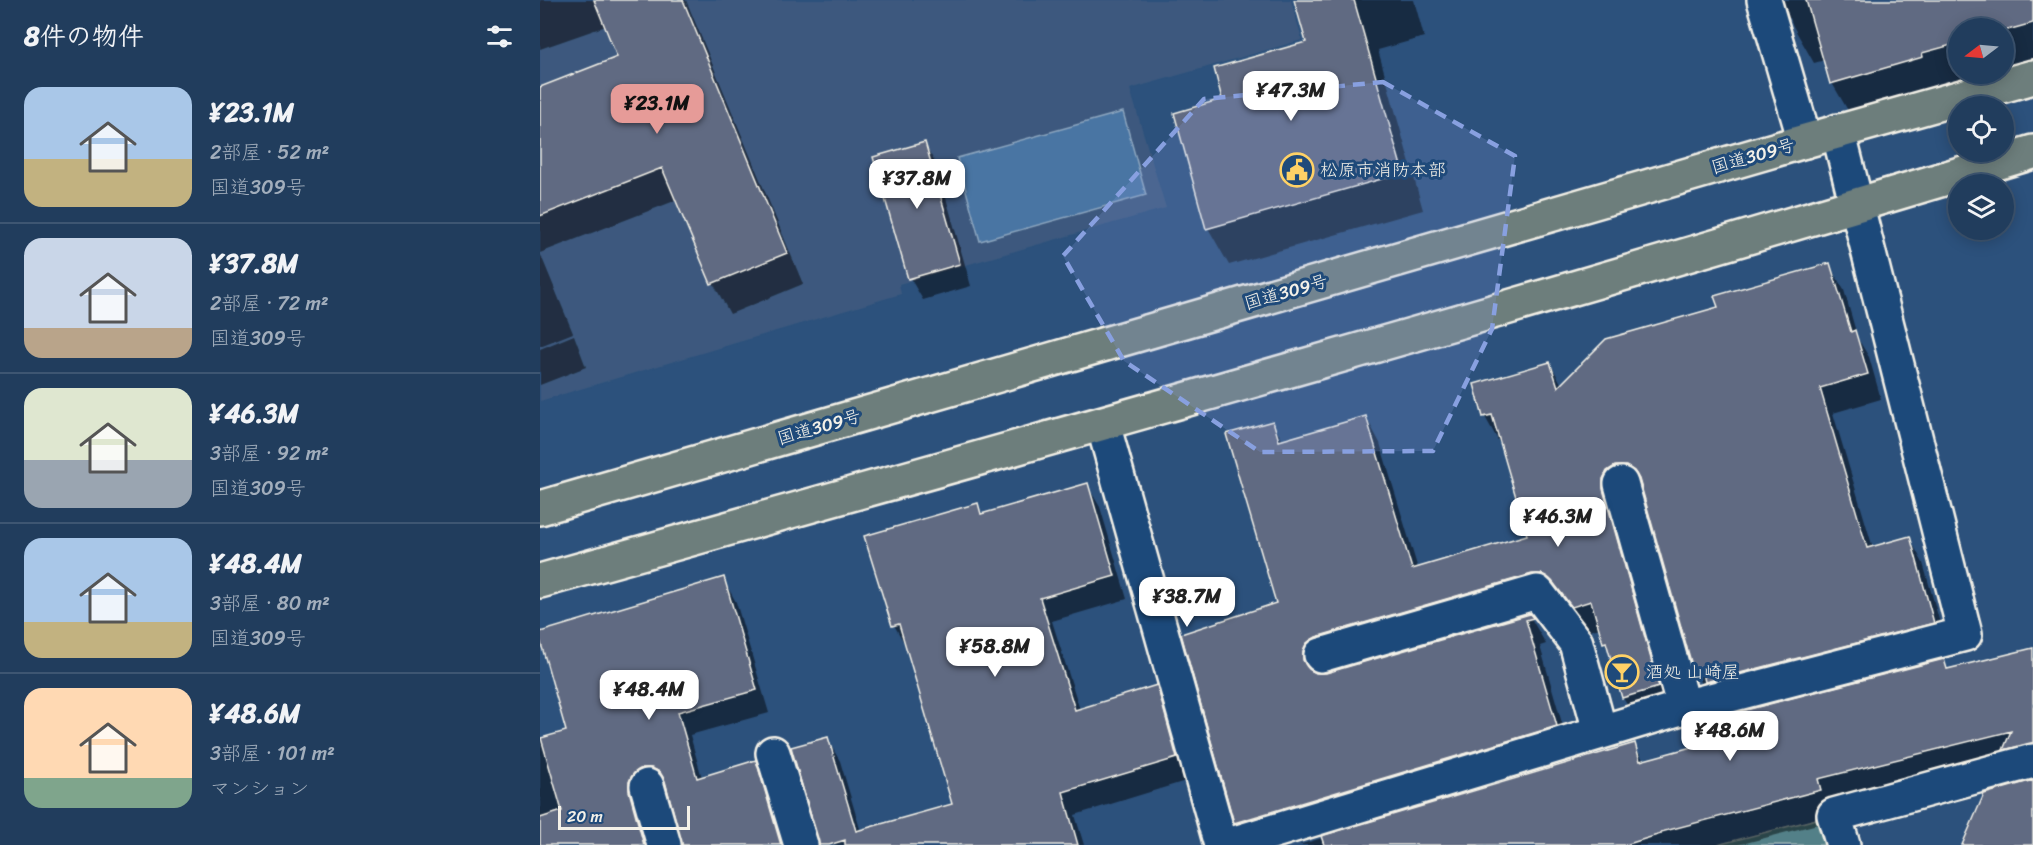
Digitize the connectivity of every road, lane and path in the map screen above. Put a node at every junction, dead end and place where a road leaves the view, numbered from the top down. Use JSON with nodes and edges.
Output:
{"nodes":[{"id":1,"x":1764,"y":0,"type":"edge"},
{"id":2,"x":2033,"y":77,"type":"edge"},
{"id":3,"x":1838,"y":131,"type":"junction"},
{"id":4,"x":1805,"y":141,"type":"junction"},
{"id":5,"x":2033,"y":152,"type":"edge"},
{"id":6,"x":1856,"y":206,"type":"junction"},
{"id":7,"x":1103,"y":424,"type":"junction"},
{"id":8,"x":1621,"y":484,"type":"dead end"},
{"id":9,"x":540,"y":508,"type":"edge"},
{"id":10,"x":540,"y":581,"type":"edge"},
{"id":11,"x":1321,"y":655,"type":"dead end"},
{"id":12,"x":1684,"y":707,"type":"junction"},
{"id":13,"x":1600,"y":731,"type":"junction"},
{"id":14,"x":773,"y":753,"type":"dead end"},
{"id":15,"x":2033,"y":761,"type":"edge"},
{"id":16,"x":647,"y":786,"type":"dead end"},
{"id":17,"x":1309,"y":834,"type":"edge"},
{"id":18,"x":664,"y":845,"type":"edge"},
{"id":19,"x":801,"y":845,"type":"edge"},
{"id":20,"x":1221,"y":845,"type":"edge"},
{"id":21,"x":1228,"y":845,"type":"edge"},
{"id":22,"x":1843,"y":845,"type":"edge"}],
"edges":[{"from":1,"to":4,"type":"street"},
{"from":2,"to":3,"type":"highway","name":"国道309号"},
{"from":3,"to":4,"type":"highway","name":"国道309号"},
{"from":3,"to":6,"type":"street"},
{"from":4,"to":9,"type":"highway","name":"国道309号"},
{"from":5,"to":6,"type":"highway"},
{"from":6,"to":7,"type":"highway"},
{"from":6,"to":12,"type":"street"},
{"from":7,"to":10,"type":"highway"},
{"from":7,"to":20,"type":"street"},
{"from":8,"to":12,"type":"street"},
{"from":11,"to":13,"type":"street"},
{"from":12,"to":13,"type":"street"},
{"from":13,"to":17,"type":"street"},
{"from":14,"to":19,"type":"street"},
{"from":15,"to":22,"type":"street"},
{"from":16,"to":18,"type":"street"},
{"from":17,"to":21,"type":"street"}]}
